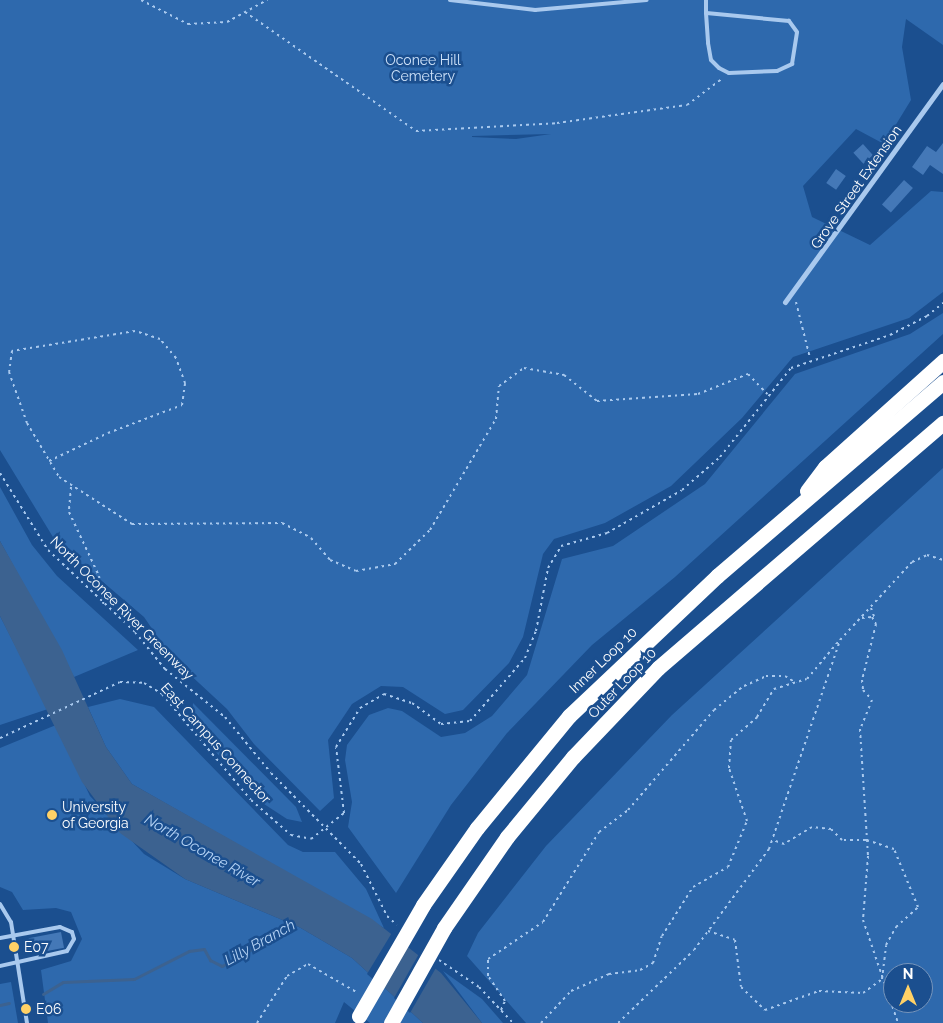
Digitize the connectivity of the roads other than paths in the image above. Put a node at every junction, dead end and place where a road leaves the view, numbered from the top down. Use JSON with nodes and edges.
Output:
{"nodes":[{"id":1,"x":450,"y":0,"type":"edge"},
{"id":2,"x":592,"y":0,"type":"edge"},
{"id":3,"x":647,"y":0,"type":"edge"},
{"id":4,"x":706,"y":0,"type":"edge"},
{"id":5,"x":597,"y":2,"type":"junction"},
{"id":6,"x":706,"y":13,"type":"junction"},
{"id":7,"x":943,"y":84,"type":"edge"},
{"id":8,"x":785,"y":302,"type":"dead end"},
{"id":9,"x":943,"y":362,"type":"edge"},
{"id":10,"x":943,"y":382,"type":"edge"},
{"id":11,"x":943,"y":423,"type":"edge"},
{"id":12,"x":794,"y":510,"type":"junction"},
{"id":13,"x":0,"y":904,"type":"edge"},
{"id":14,"x":13,"y":935,"type":"junction"},
{"id":15,"x":0,"y":938,"type":"edge"},
{"id":16,"x":18,"y":962,"type":"junction"},
{"id":17,"x":0,"y":966,"type":"edge"},
{"id":18,"x":358,"y":1020,"type":"edge"},
{"id":19,"x":27,"y":1023,"type":"edge"},
{"id":20,"x":391,"y":1023,"type":"edge"}],
"edges":[{"from":1,"to":5,"type":"lane"},
{"from":2,"to":5,"type":"lane"},
{"from":3,"to":5,"type":"lane"},
{"from":4,"to":6,"type":"lane"},
{"from":6,"to":6,"type":"lane"},
{"from":7,"to":8,"type":"street","name":"Grove Street Extension"},
{"from":9,"to":12,"type":"highway"},
{"from":10,"to":12,"type":"highway","name":"Inner Loop 10"},
{"from":11,"to":20,"type":"highway","name":"Outer Loop 10","bridge":true},
{"from":12,"to":18,"type":"highway","name":"Inner Loop 10","bridge":true},
{"from":13,"to":14,"type":"lane"},
{"from":14,"to":15,"type":"lane"},
{"from":14,"to":16,"type":"lane"},
{"from":14,"to":16,"type":"lane"},
{"from":16,"to":17,"type":"lane"},
{"from":16,"to":19,"type":"lane"}]}
